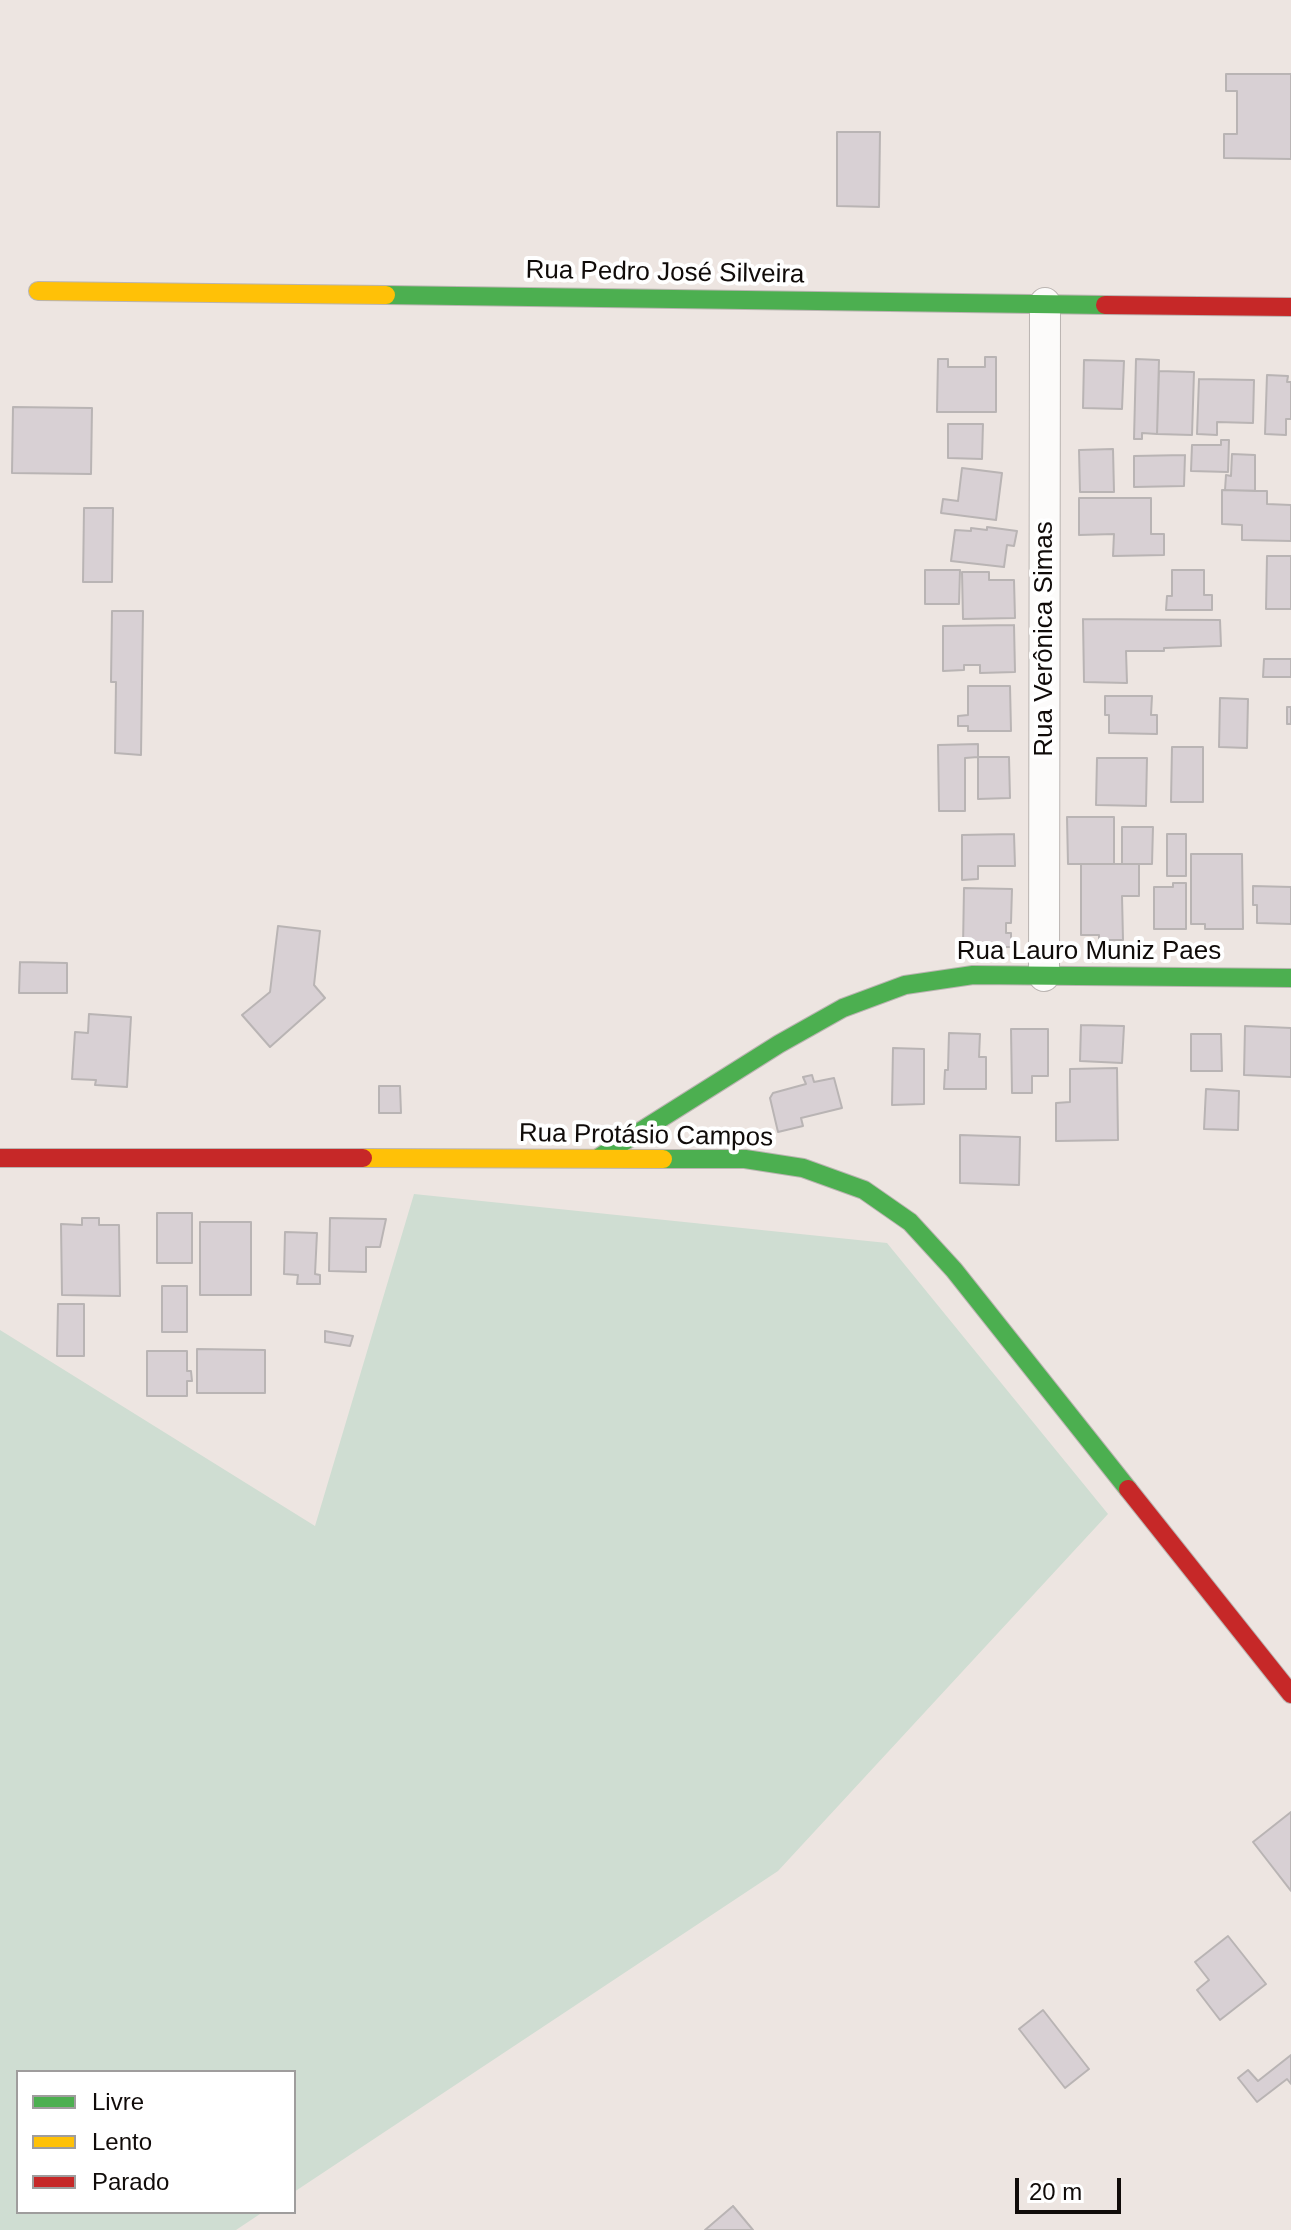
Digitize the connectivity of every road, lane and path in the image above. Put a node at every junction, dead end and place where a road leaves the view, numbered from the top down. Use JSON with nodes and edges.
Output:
{"nodes":[{"id":1,"x":38,"y":291,"type":"dead end"},
{"id":2,"x":1045,"y":303,"type":"junction"},
{"id":3,"x":1291,"y":307,"type":"edge"},
{"id":4,"x":1044,"y":976,"type":"junction"},
{"id":5,"x":1291,"y":978,"type":"edge"},
{"id":6,"x":0,"y":1158,"type":"edge"},
{"id":7,"x":598,"y":1158,"type":"junction"},
{"id":8,"x":1291,"y":1694,"type":"edge"}],
"edges":[{"from":1,"to":2,"type":"street","name":"Rua Pedro José Silveira"},
{"from":2,"to":3,"type":"street","name":"Rua Pedro José Silveira"},
{"from":2,"to":4,"type":"street","name":"Rua Verônica Simas"},
{"from":4,"to":5,"type":"street","name":"Rua Lauro Muniz Paes"},
{"from":4,"to":7,"type":"street","name":"Rua Lauro Muniz Paes"},
{"from":6,"to":7,"type":"street","name":"Rua Protásio Campos"},
{"from":7,"to":8,"type":"street","name":"Rua Protásio Campos"}]}
